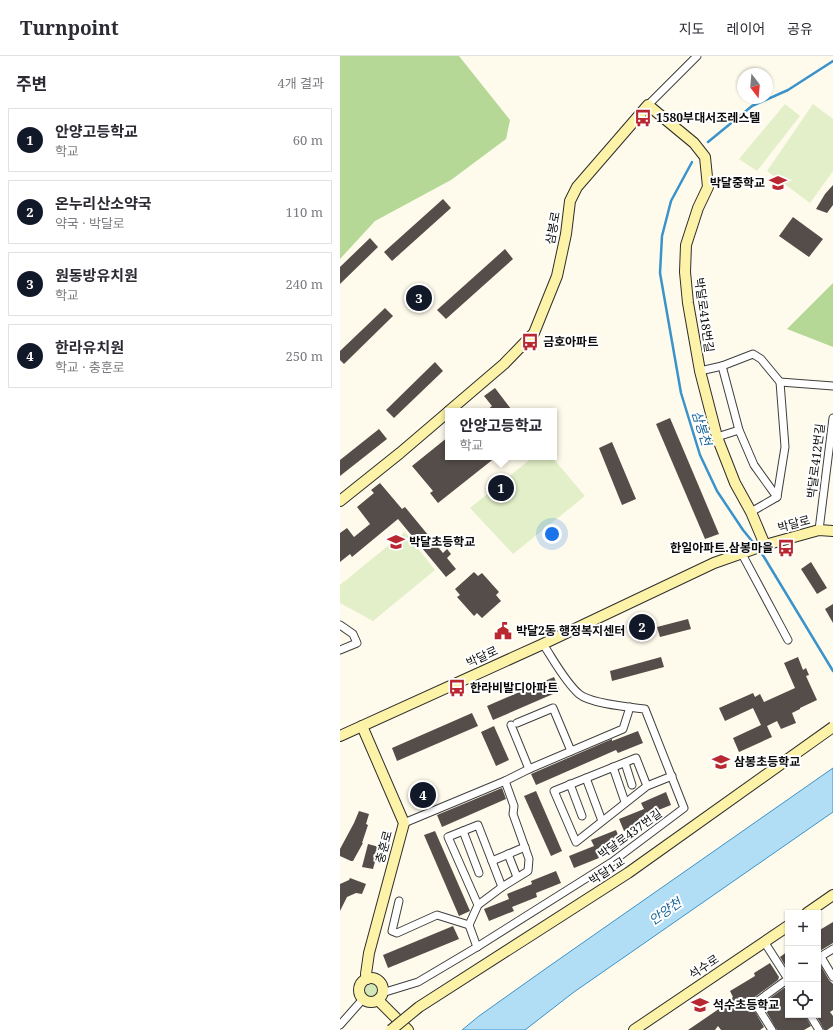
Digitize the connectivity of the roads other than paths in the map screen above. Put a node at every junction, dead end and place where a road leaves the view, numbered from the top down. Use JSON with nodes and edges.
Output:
{"nodes":[{"id":1,"x":697,"y":56,"type":"edge"},
{"id":2,"x":648,"y":105,"type":"junction"},
{"id":3,"x":722,"y":366,"type":"junction"},
{"id":4,"x":700,"y":371,"type":"junction"},
{"id":5,"x":780,"y":382,"type":"junction"},
{"id":6,"x":833,"y":386,"type":"edge"},
{"id":7,"x":454,"y":408,"type":"edge"},
{"id":8,"x":445,"y":415,"type":"edge"},
{"id":9,"x":833,"y":418,"type":"edge"},
{"id":10,"x":739,"y":430,"type":"junction"},
{"id":11,"x":716,"y":437,"type":"junction"},
{"id":12,"x":777,"y":497,"type":"junction"},
{"id":13,"x":340,"y":501,"type":"edge"},
{"id":14,"x":751,"y":512,"type":"junction"},
{"id":15,"x":819,"y":530,"type":"junction"},
{"id":16,"x":833,"y":531,"type":"edge"},
{"id":17,"x":763,"y":546,"type":"junction"},
{"id":18,"x":743,"y":553,"type":"junction"},
{"id":19,"x":340,"y":625,"type":"edge"},
{"id":20,"x":788,"y":640,"type":"dead end"},
{"id":21,"x":543,"y":644,"type":"junction"},
{"id":22,"x":340,"y":650,"type":"edge"},
{"id":23,"x":630,"y":707,"type":"junction"},
{"id":24,"x":362,"y":726,"type":"junction"},
{"id":25,"x":833,"y":727,"type":"edge"},
{"id":26,"x":340,"y":736,"type":"edge"},
{"id":27,"x":571,"y":751,"type":"junction"},
{"id":28,"x":625,"y":763,"type":"junction"},
{"id":29,"x":613,"y":767,"type":"junction"},
{"id":30,"x":529,"y":769,"type":"junction"},
{"id":31,"x":672,"y":776,"type":"junction"},
{"id":32,"x":586,"y":778,"type":"junction"},
{"id":33,"x":505,"y":781,"type":"junction"},
{"id":34,"x":570,"y":784,"type":"junction"},
{"id":35,"x":632,"y":785,"type":"dead end"},
{"id":36,"x":646,"y":786,"type":"junction"},
{"id":37,"x":625,"y":802,"type":"junction"},
{"id":38,"x":582,"y":816,"type":"dead end"},
{"id":39,"x":602,"y":821,"type":"junction"},
{"id":40,"x":404,"y":823,"type":"junction"},
{"id":41,"x":463,"y":831,"type":"junction"},
{"id":42,"x":525,"y":847,"type":"junction"},
{"id":43,"x":508,"y":854,"type":"junction"},
{"id":44,"x":492,"y":861,"type":"junction"},
{"id":45,"x":479,"y":873,"type":"dead end"},
{"id":46,"x":517,"y":877,"type":"junction"},
{"id":47,"x":502,"y":887,"type":"junction"},
{"id":48,"x":833,"y":894,"type":"edge"},
{"id":49,"x":399,"y":901,"type":"dead end"},
{"id":50,"x":478,"y":905,"type":"junction"},
{"id":51,"x":811,"y":910,"type":"edge"},
{"id":52,"x":469,"y":925,"type":"junction"},
{"id":53,"x":785,"y":928,"type":"edge"},
{"id":54,"x":765,"y":942,"type":"junction"},
{"id":55,"x":477,"y":947,"type":"junction"},
{"id":56,"x":833,"y":948,"type":"edge"},
{"id":57,"x":821,"y":957,"type":"edge"},
{"id":58,"x":821,"y":961,"type":"edge"},
{"id":59,"x":785,"y":974,"type":"edge"},
{"id":60,"x":833,"y":977,"type":"edge"},
{"id":61,"x":367,"y":979,"type":"junction"},
{"id":62,"x":785,"y":981,"type":"edge"},
{"id":63,"x":380,"y":997,"type":"junction"},
{"id":64,"x":363,"y":999,"type":"junction"},
{"id":65,"x":812,"y":1018,"type":"edge"},
{"id":66,"x":340,"y":1025,"type":"edge"},
{"id":67,"x":391,"y":1030,"type":"edge"},
{"id":68,"x":408,"y":1030,"type":"edge"},
{"id":69,"x":634,"y":1030,"type":"edge"},
{"id":70,"x":772,"y":1030,"type":"edge"},
{"id":71,"x":819,"y":1030,"type":"edge"}],
"edges":[{"from":1,"to":2,"type":"street","name":"삼봉로"},
{"from":2,"to":4,"type":"street","name":"박달로418번길"},
{"from":2,"to":7,"type":"street","name":"삼봉로"},
{"from":3,"to":4,"type":"street"},
{"from":3,"to":5,"type":"street"},
{"from":3,"to":10,"type":"street"},
{"from":4,"to":11,"type":"street","name":"박달로418번길"},
{"from":5,"to":6,"type":"street"},
{"from":5,"to":12,"type":"street"},
{"from":8,"to":13,"type":"street","name":"삼봉로"},
{"from":9,"to":15,"type":"street","name":"박달로412번길"},
{"from":10,"to":11,"type":"street"},
{"from":10,"to":12,"type":"street"},
{"from":11,"to":14,"type":"street","name":"박달로418번길"},
{"from":12,"to":14,"type":"street"},
{"from":14,"to":17,"type":"street","name":"박달로418번길"},
{"from":15,"to":16,"type":"street","name":"박달로"},
{"from":15,"to":17,"type":"street","name":"박달로"},
{"from":17,"to":18,"type":"street","name":"박달로"},
{"from":18,"to":20,"type":"street"},
{"from":18,"to":21,"type":"street","name":"박달로"},
{"from":19,"to":22,"type":"street"},
{"from":21,"to":23,"type":"street","name":"박달로437번길"},
{"from":21,"to":24,"type":"street","name":"박달로"},
{"from":23,"to":27,"type":"street"},
{"from":23,"to":31,"type":"street","name":"박달로437번길"},
{"from":24,"to":26,"type":"street","name":"박달로"},
{"from":24,"to":40,"type":"street","name":"충훈로"},
{"from":25,"to":67,"type":"street","name":"박달1교","bridge":true},
{"from":27,"to":30,"type":"street"},
{"from":27,"to":30,"type":"street"},
{"from":28,"to":29,"type":"street"},
{"from":28,"to":35,"type":"street"},
{"from":28,"to":36,"type":"street"},
{"from":29,"to":32,"type":"street"},
{"from":29,"to":37,"type":"street"},
{"from":30,"to":33,"type":"street"},
{"from":31,"to":36,"type":"street"},
{"from":31,"to":55,"type":"street","name":"박달로437번길"},
{"from":32,"to":34,"type":"street"},
{"from":32,"to":39,"type":"street"},
{"from":33,"to":40,"type":"street"},
{"from":33,"to":42,"type":"street"},
{"from":34,"to":38,"type":"street"},
{"from":34,"to":39,"type":"street"},
{"from":36,"to":37,"type":"street"},
{"from":37,"to":39,"type":"street"},
{"from":40,"to":61,"type":"street","name":"충훈로"},
{"from":41,"to":44,"type":"street"},
{"from":41,"to":45,"type":"street"},
{"from":41,"to":50,"type":"street"},
{"from":42,"to":43,"type":"street"},
{"from":42,"to":46,"type":"street"},
{"from":43,"to":44,"type":"street"},
{"from":43,"to":46,"type":"street"},
{"from":44,"to":47,"type":"street"},
{"from":46,"to":47,"type":"street"},
{"from":47,"to":50,"type":"street"},
{"from":48,"to":51,"type":"street"},
{"from":49,"to":52,"type":"street"},
{"from":50,"to":52,"type":"street"},
{"from":52,"to":55,"type":"street"},
{"from":53,"to":54,"type":"street","name":"석수로"},
{"from":54,"to":59,"type":"street"},
{"from":54,"to":69,"type":"street","name":"석수로"},
{"from":55,"to":63,"type":"street","name":"박달로437번길"},
{"from":56,"to":57,"type":"street"},
{"from":58,"to":60,"type":"street"},
{"from":61,"to":63,"type":"street"},
{"from":61,"to":64,"type":"street"},
{"from":62,"to":70,"type":"street"},
{"from":63,"to":64,"type":"street"},
{"from":63,"to":68,"type":"street"},
{"from":64,"to":66,"type":"street"},
{"from":65,"to":71,"type":"street"}]}
